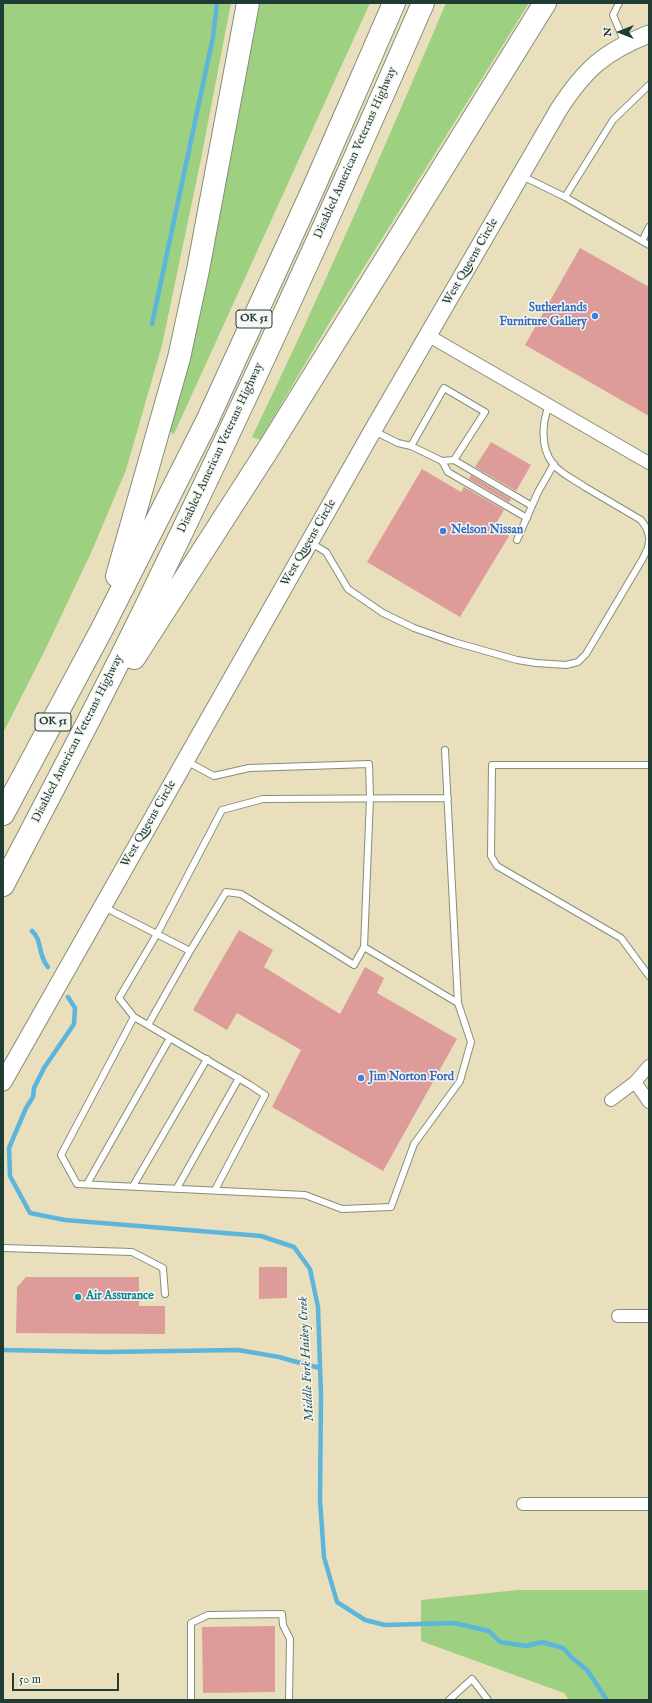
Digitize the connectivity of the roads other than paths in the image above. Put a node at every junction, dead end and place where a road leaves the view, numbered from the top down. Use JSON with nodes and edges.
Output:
{"nodes":[{"id":1,"x":248,"y":3,"type":"edge"},
{"id":2,"x":394,"y":3,"type":"edge"},
{"id":3,"x":423,"y":3,"type":"edge"},
{"id":4,"x":545,"y":3,"type":"edge"},
{"id":5,"x":620,"y":3,"type":"edge"},
{"id":6,"x":649,"y":34,"type":"edge"},
{"id":7,"x":625,"y":44,"type":"junction"},
{"id":8,"x":649,"y":85,"type":"edge"},
{"id":9,"x":522,"y":175,"type":"junction"},
{"id":10,"x":565,"y":196,"type":"junction"},
{"id":11,"x":649,"y":227,"type":"edge"},
{"id":12,"x":642,"y":241,"type":"junction"},
{"id":13,"x":649,"y":245,"type":"edge"},
{"id":14,"x":429,"y":336,"type":"junction"},
{"id":15,"x":549,"y":405,"type":"junction"},
{"id":16,"x":373,"y":430,"type":"junction"},
{"id":17,"x":411,"y":446,"type":"junction"},
{"id":18,"x":454,"y":460,"type":"junction"},
{"id":19,"x":442,"y":461,"type":"junction"},
{"id":20,"x":554,"y":464,"type":"junction"},
{"id":21,"x":649,"y":464,"type":"edge"},
{"id":22,"x":532,"y":506,"type":"junction"},
{"id":23,"x":527,"y":518,"type":"junction"},
{"id":24,"x":649,"y":536,"type":"edge"},
{"id":25,"x":517,"y":540,"type":"dead end"},
{"id":26,"x":649,"y":540,"type":"edge"},
{"id":27,"x":309,"y":542,"type":"junction"},
{"id":28,"x":102,"y":629,"type":"junction"},
{"id":29,"x":445,"y":750,"type":"dead end"},
{"id":30,"x":70,"y":756,"type":"junction"},
{"id":31,"x":186,"y":760,"type":"junction"},
{"id":32,"x":649,"y":765,"type":"edge"},
{"id":33,"x":370,"y":798,"type":"junction"},
{"id":34,"x":448,"y":798,"type":"junction"},
{"id":35,"x":3,"y":814,"type":"edge"},
{"id":36,"x":3,"y":885,"type":"edge"},
{"id":37,"x":103,"y":906,"type":"junction"},
{"id":38,"x":157,"y":934,"type":"junction"},
{"id":39,"x":364,"y":947,"type":"junction"},
{"id":40,"x":190,"y":951,"type":"junction"},
{"id":41,"x":649,"y":976,"type":"edge"},
{"id":42,"x":458,"y":1003,"type":"junction"},
{"id":43,"x":134,"y":1017,"type":"junction"},
{"id":44,"x":148,"y":1025,"type":"junction"},
{"id":45,"x":170,"y":1038,"type":"junction"},
{"id":46,"x":207,"y":1059,"type":"junction"},
{"id":47,"x":649,"y":1066,"type":"edge"},
{"id":48,"x":239,"y":1078,"type":"junction"},
{"id":49,"x":3,"y":1082,"type":"edge"},
{"id":50,"x":635,"y":1082,"type":"junction"},
{"id":51,"x":611,"y":1100,"type":"dead end"},
{"id":52,"x":649,"y":1102,"type":"edge"},
{"id":53,"x":87,"y":1184,"type":"junction"},
{"id":54,"x":133,"y":1186,"type":"junction"},
{"id":55,"x":177,"y":1188,"type":"junction"},
{"id":56,"x":215,"y":1190,"type":"junction"},
{"id":57,"x":3,"y":1248,"type":"edge"},
{"id":58,"x":165,"y":1294,"type":"dead end"},
{"id":59,"x":618,"y":1316,"type":"dead end"},
{"id":60,"x":649,"y":1316,"type":"edge"},
{"id":61,"x":523,"y":1504,"type":"dead end"},
{"id":62,"x":649,"y":1504,"type":"edge"},
{"id":63,"x":191,"y":1700,"type":"edge"},
{"id":64,"x":289,"y":1700,"type":"edge"},
{"id":65,"x":449,"y":1700,"type":"edge"},
{"id":66,"x":488,"y":1700,"type":"edge"}],
"edges":[{"from":1,"to":28,"type":"highway"},
{"from":2,"to":28,"type":"highway","name":"Disabled American Veterans Highway","number":"OK 51"},
{"from":3,"to":30,"type":"highway","name":"Disabled American Veterans Highway","number":"OK 51"},
{"from":4,"to":30,"type":"highway"},
{"from":5,"to":7,"type":"lane"},
{"from":6,"to":7,"type":"street","name":"West Queens Circle"},
{"from":7,"to":9,"type":"street","name":"West Queens Circle"},
{"from":8,"to":10,"type":"lane"},
{"from":9,"to":10,"type":"lane"},
{"from":9,"to":14,"type":"street","name":"West Queens Circle"},
{"from":10,"to":12,"type":"lane"},
{"from":11,"to":12,"type":"lane"},
{"from":12,"to":13,"type":"lane"},
{"from":14,"to":15,"type":"street"},
{"from":14,"to":16,"type":"street","name":"West Queens Circle"},
{"from":15,"to":20,"type":"lane"},
{"from":15,"to":21,"type":"street"},
{"from":16,"to":17,"type":"lane"},
{"from":16,"to":27,"type":"street","name":"West Queens Circle"},
{"from":17,"to":18,"type":"lane"},
{"from":17,"to":19,"type":"lane"},
{"from":18,"to":19,"type":"lane"},
{"from":18,"to":22,"type":"lane"},
{"from":19,"to":23,"type":"lane"},
{"from":20,"to":22,"type":"lane"},
{"from":20,"to":24,"type":"lane"},
{"from":22,"to":23,"type":"lane"},
{"from":23,"to":25,"type":"lane"},
{"from":26,"to":27,"type":"lane"},
{"from":27,"to":31,"type":"street","name":"West Queens Circle"},
{"from":28,"to":35,"type":"highway","name":"Disabled American Veterans Highway","number":"OK 51"},
{"from":29,"to":34,"type":"lane"},
{"from":30,"to":36,"type":"highway","name":"Disabled American Veterans Highway","number":"OK 51"},
{"from":31,"to":33,"type":"lane"},
{"from":31,"to":37,"type":"street","name":"West Queens Circle"},
{"from":32,"to":41,"type":"lane"},
{"from":33,"to":34,"type":"lane"},
{"from":33,"to":38,"type":"lane"},
{"from":33,"to":39,"type":"lane"},
{"from":34,"to":42,"type":"lane"},
{"from":37,"to":38,"type":"lane"},
{"from":37,"to":49,"type":"street","name":"West Queens Circle"},
{"from":38,"to":40,"type":"lane"},
{"from":38,"to":43,"type":"lane"},
{"from":39,"to":40,"type":"lane"},
{"from":39,"to":42,"type":"lane"},
{"from":40,"to":44,"type":"lane"},
{"from":42,"to":56,"type":"lane"},
{"from":43,"to":44,"type":"lane"},
{"from":43,"to":53,"type":"lane"},
{"from":44,"to":45,"type":"lane"},
{"from":45,"to":46,"type":"lane"},
{"from":45,"to":53,"type":"lane"},
{"from":46,"to":48,"type":"lane"},
{"from":46,"to":54,"type":"lane"},
{"from":47,"to":50,"type":"street"},
{"from":48,"to":55,"type":"lane"},
{"from":48,"to":56,"type":"lane"},
{"from":50,"to":51,"type":"street"},
{"from":50,"to":52,"type":"street"},
{"from":53,"to":54,"type":"lane"},
{"from":54,"to":55,"type":"lane"},
{"from":55,"to":56,"type":"lane"},
{"from":57,"to":58,"type":"lane"},
{"from":59,"to":60,"type":"street"},
{"from":61,"to":62,"type":"street"},
{"from":63,"to":64,"type":"lane"},
{"from":65,"to":66,"type":"lane"}]}
